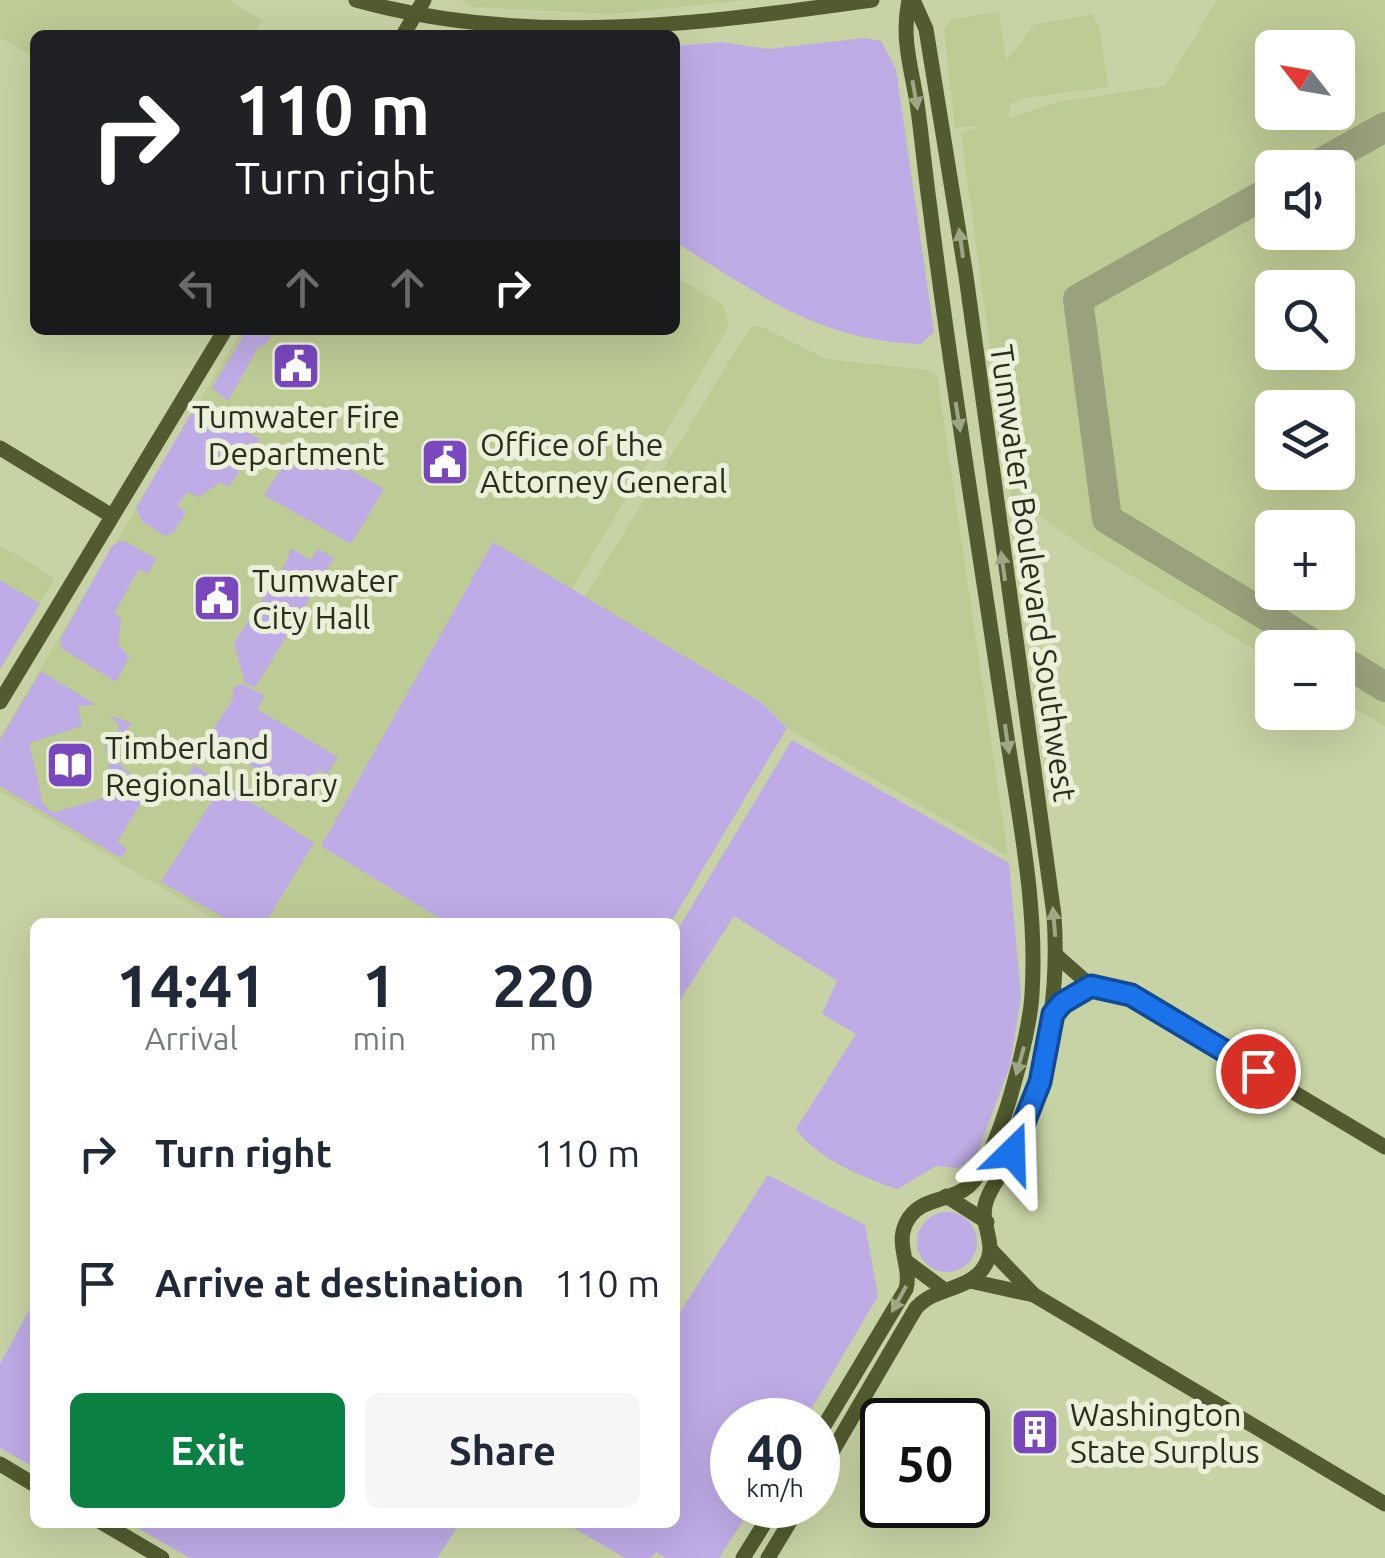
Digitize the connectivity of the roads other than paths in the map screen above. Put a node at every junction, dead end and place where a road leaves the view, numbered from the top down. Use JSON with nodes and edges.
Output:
{"nodes":[{"id":1,"x":356,"y":0,"type":"edge"},
{"id":2,"x":872,"y":0,"type":"edge"},
{"id":3,"x":912,"y":0,"type":"edge"},
{"id":4,"x":420,"y":7,"type":"edge"},
{"id":5,"x":406,"y":30,"type":"edge"},
{"id":6,"x":222,"y":335,"type":"edge"},
{"id":7,"x":0,"y":448,"type":"edge"},
{"id":8,"x":112,"y":516,"type":"junction"},
{"id":9,"x":0,"y":702,"type":"edge"},
{"id":10,"x":1057,"y":956,"type":"junction"},
{"id":11,"x":1091,"y":986,"type":"junction"},
{"id":12,"x":1053,"y":1014,"type":"junction"},
{"id":13,"x":1385,"y":1147,"type":"edge"},
{"id":14,"x":946,"y":1196,"type":"junction"},
{"id":15,"x":987,"y":1222,"type":"junction"},
{"id":16,"x":992,"y":1250,"type":"junction"},
{"id":17,"x":907,"y":1262,"type":"junction"},
{"id":18,"x":970,"y":1281,"type":"junction"},
{"id":19,"x":942,"y":1288,"type":"junction"},
{"id":20,"x":1034,"y":1296,"type":"junction"},
{"id":21,"x":840,"y":1399,"type":"edge"},
{"id":22,"x":840,"y":1438,"type":"edge"},
{"id":23,"x":0,"y":1464,"type":"edge"},
{"id":24,"x":30,"y":1481,"type":"edge"},
{"id":25,"x":1385,"y":1504,"type":"edge"},
{"id":26,"x":111,"y":1528,"type":"edge"},
{"id":27,"x":762,"y":1528,"type":"edge"},
{"id":28,"x":786,"y":1528,"type":"edge"},
{"id":29,"x":162,"y":1558,"type":"edge"},
{"id":30,"x":743,"y":1558,"type":"edge"},
{"id":31,"x":768,"y":1558,"type":"edge"}],
"edges":[{"from":1,"to":4,"type":"main road"},
{"from":2,"to":4,"type":"main road"},
{"from":10,"to":3,"type":"main road","name":"Tumwater Boulevard Southwest","one_way":true},
{"from":3,"to":14,"type":"main road","name":"Tumwater Boulevard Southwest","one_way":true},
{"from":4,"to":5,"type":"main road"},
{"from":6,"to":8,"type":"main road"},
{"from":7,"to":8,"type":"main road"},
{"from":8,"to":9,"type":"main road"},
{"from":10,"to":11,"type":"main road"},
{"from":10,"to":12,"type":"main road","name":"Tumwater Boulevard Southwest"},
{"from":11,"to":12,"type":"main road"},
{"from":11,"to":13,"type":"main road"},
{"from":12,"to":15,"type":"main road","name":"Tumwater Boulevard Southwest"},
{"from":14,"to":15,"type":"main road"},
{"from":14,"to":17,"type":"main road"},
{"from":15,"to":16,"type":"main road"},
{"from":16,"to":18,"type":"main road"},
{"from":16,"to":20,"type":"main road"},
{"from":17,"to":19,"type":"main road"},
{"from":17,"to":21,"type":"main road","one_way":true},
{"from":18,"to":19,"type":"main road"},
{"from":18,"to":20,"type":"main road"},
{"from":19,"to":22,"type":"main road"},
{"from":20,"to":25,"type":"main road"},
{"from":23,"to":24,"type":"main road"},
{"from":26,"to":29,"type":"main road"},
{"from":27,"to":30,"type":"main road"},
{"from":28,"to":31,"type":"main road"}]}
